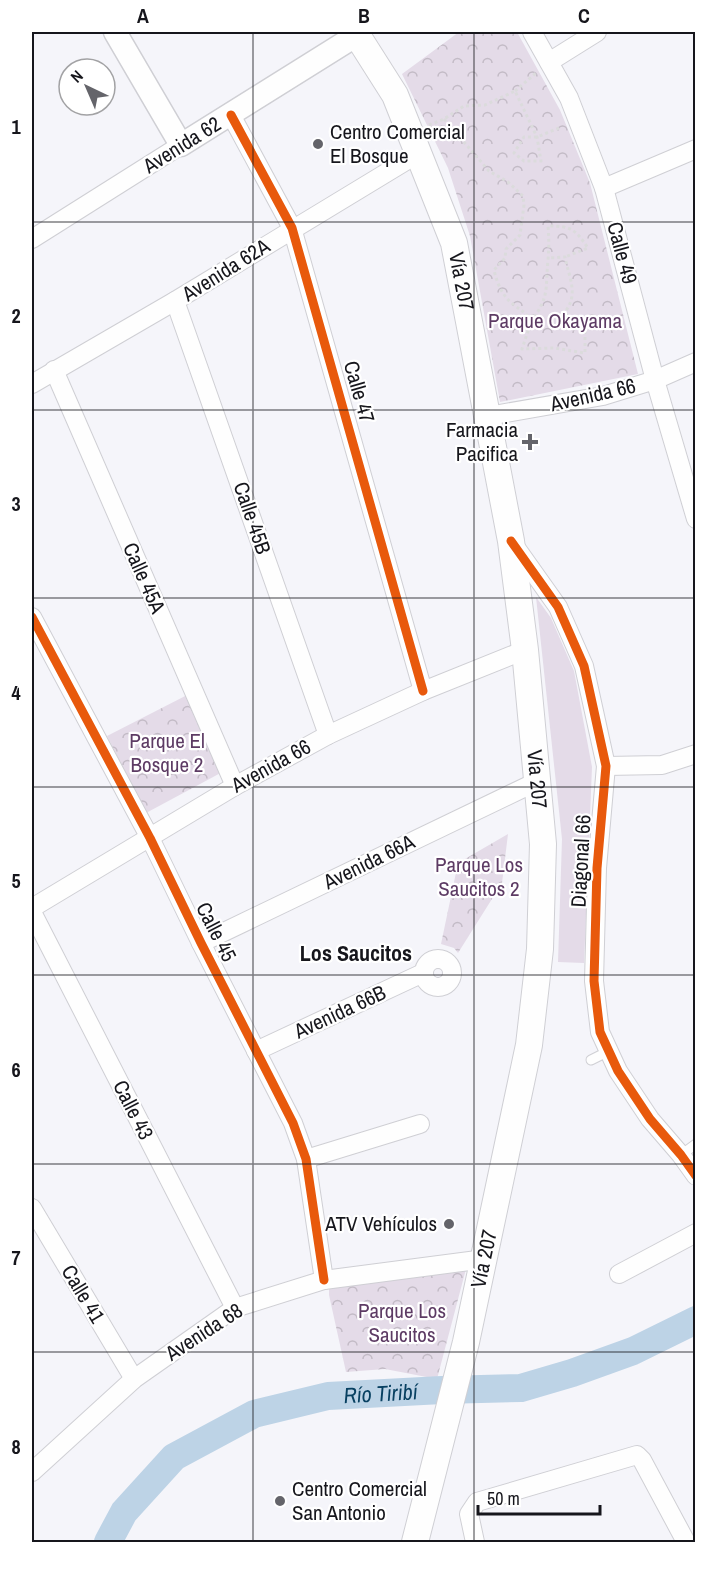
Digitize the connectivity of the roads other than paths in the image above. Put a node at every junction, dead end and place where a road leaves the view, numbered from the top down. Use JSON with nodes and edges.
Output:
{"nodes":[{"id":1,"x":115,"y":32,"type":"edge"},
{"id":2,"x":532,"y":32,"type":"edge"},
{"id":3,"x":597,"y":32,"type":"edge"},
{"id":4,"x":358,"y":33,"type":"edge"},
{"id":5,"x":549,"y":62,"type":"junction"},
{"id":6,"x":231,"y":115,"type":"junction"},
{"id":7,"x":181,"y":145,"type":"junction"},
{"id":8,"x":696,"y":149,"type":"edge"},
{"id":9,"x":418,"y":153,"type":"junction"},
{"id":10,"x":604,"y":188,"type":"junction"},
{"id":11,"x":292,"y":228,"type":"junction"},
{"id":12,"x":34,"y":232,"type":"edge"},
{"id":13,"x":175,"y":301,"type":"junction"},
{"id":14,"x":696,"y":362,"type":"edge"},
{"id":15,"x":54,"y":370,"type":"junction"},
{"id":16,"x":655,"y":380,"type":"junction"},
{"id":17,"x":32,"y":384,"type":"edge"},
{"id":18,"x":488,"y":416,"type":"junction"},
{"id":19,"x":696,"y":519,"type":"edge"},
{"id":20,"x":511,"y":541,"type":"junction"},
{"id":21,"x":32,"y":617,"type":"edge"},
{"id":22,"x":525,"y":650,"type":"junction"},
{"id":23,"x":423,"y":691,"type":"junction"},
{"id":24,"x":328,"y":735,"type":"junction"},
{"id":25,"x":696,"y":754,"type":"edge"},
{"id":26,"x":606,"y":766,"type":"junction"},
{"id":27,"x":538,"y":781,"type":"junction"},
{"id":28,"x":235,"y":786,"type":"junction"},
{"id":29,"x":150,"y":838,"type":"junction"},
{"id":30,"x":32,"y":910,"type":"edge"},
{"id":31,"x":201,"y":943,"type":"junction"},
{"id":32,"x":423,"y":973,"type":"dead end"},
{"id":33,"x":256,"y":1051,"type":"junction"},
{"id":34,"x":609,"y":1051,"type":"junction"},
{"id":35,"x":591,"y":1060,"type":"dead end"},
{"id":36,"x":420,"y":1124,"type":"dead end"},
{"id":37,"x":696,"y":1144,"type":"edge"},
{"id":38,"x":681,"y":1155,"type":"junction"},
{"id":39,"x":306,"y":1159,"type":"junction"},
{"id":40,"x":696,"y":1176,"type":"edge"},
{"id":41,"x":32,"y":1208,"type":"edge"},
{"id":42,"x":696,"y":1233,"type":"edge"},
{"id":43,"x":485,"y":1259,"type":"junction"},
{"id":44,"x":620,"y":1274,"type":"dead end"},
{"id":45,"x":324,"y":1280,"type":"junction"},
{"id":46,"x":235,"y":1308,"type":"junction"},
{"id":47,"x":134,"y":1379,"type":"junction"},
{"id":48,"x":34,"y":1464,"type":"edge"},
{"id":49,"x":420,"y":1538,"type":"edge"},
{"id":50,"x":475,"y":1542,"type":"edge"},
{"id":51,"x":686,"y":1542,"type":"edge"}],
"edges":[{"from":1,"to":7,"type":"street"},
{"from":2,"to":5,"type":"street","name":"Calle 49"},
{"from":3,"to":5,"type":"street"},
{"from":4,"to":6,"type":"street","name":"Avenida 62"},
{"from":4,"to":9,"type":"main road","name":"Vía 207"},
{"from":5,"to":10,"type":"street","name":"Calle 49"},
{"from":6,"to":7,"type":"street","name":"Avenida 62"},
{"from":6,"to":11,"type":"street","name":"Calle 47"},
{"from":7,"to":12,"type":"street","name":"Avenida 62"},
{"from":8,"to":10,"type":"street"},
{"from":9,"to":11,"type":"street","name":"Avenida 62A"},
{"from":9,"to":18,"type":"main road","name":"Vía 207"},
{"from":10,"to":16,"type":"street","name":"Calle 49"},
{"from":11,"to":13,"type":"street","name":"Avenida 62A"},
{"from":11,"to":23,"type":"street","name":"Calle 47"},
{"from":13,"to":15,"type":"street","name":"Avenida 62A"},
{"from":13,"to":24,"type":"street","name":"Calle 45B"},
{"from":14,"to":16,"type":"street","name":"Avenida 66"},
{"from":15,"to":17,"type":"street","name":"Avenida 62A"},
{"from":15,"to":28,"type":"street","name":"Calle 45A"},
{"from":16,"to":18,"type":"street","name":"Avenida 66"},
{"from":16,"to":19,"type":"street","name":"Calle 49"},
{"from":18,"to":20,"type":"main road","name":"Vía 207"},
{"from":20,"to":22,"type":"main road","name":"Vía 207"},
{"from":20,"to":26,"type":"street","name":"Diagonal 66"},
{"from":21,"to":29,"type":"street","name":"Calle 45"},
{"from":22,"to":23,"type":"street","name":"Avenida 66"},
{"from":22,"to":27,"type":"main road","name":"Vía 207"},
{"from":23,"to":24,"type":"street","name":"Avenida 66"},
{"from":24,"to":28,"type":"street","name":"Avenida 66"},
{"from":25,"to":26,"type":"street"},
{"from":26,"to":34,"type":"street","name":"Diagonal 66"},
{"from":27,"to":31,"type":"street","name":"Avenida 66A"},
{"from":27,"to":43,"type":"main road","name":"Vía 207"},
{"from":28,"to":29,"type":"street","name":"Avenida 66"},
{"from":29,"to":30,"type":"street","name":"Avenida 66"},
{"from":29,"to":31,"type":"street","name":"Calle 45"},
{"from":30,"to":46,"type":"street","name":"Calle 43"},
{"from":31,"to":33,"type":"street","name":"Calle 45"},
{"from":32,"to":33,"type":"street","name":"Avenida 66B"},
{"from":33,"to":39,"type":"street","name":"Calle 45"},
{"from":34,"to":35,"type":"lane"},
{"from":34,"to":38,"type":"street","name":"Diagonal 66"},
{"from":36,"to":39,"type":"street"},
{"from":37,"to":38,"type":"lane"},
{"from":38,"to":40,"type":"street","name":"Diagonal 66"},
{"from":39,"to":45,"type":"street","name":"Calle 45"},
{"from":41,"to":47,"type":"street","name":"Calle 41"},
{"from":42,"to":44,"type":"street"},
{"from":43,"to":45,"type":"street","name":"Avenida 68"},
{"from":43,"to":49,"type":"main road","name":"Vía 207"},
{"from":45,"to":46,"type":"street","name":"Avenida 68"},
{"from":46,"to":47,"type":"street","name":"Avenida 68"},
{"from":47,"to":48,"type":"street","name":"Avenida 68"},
{"from":50,"to":51,"type":"street"}]}
